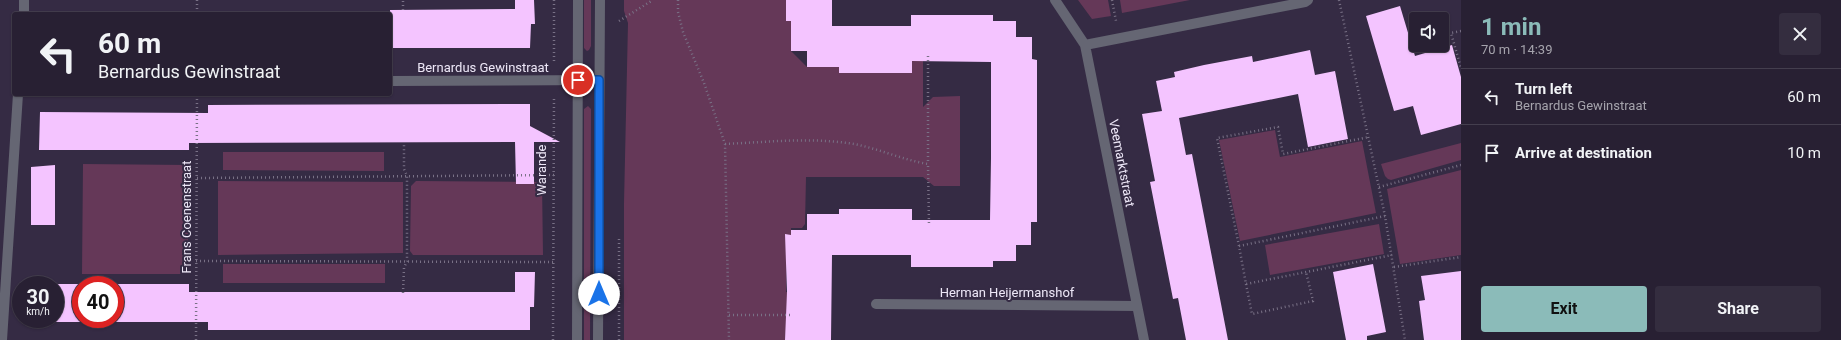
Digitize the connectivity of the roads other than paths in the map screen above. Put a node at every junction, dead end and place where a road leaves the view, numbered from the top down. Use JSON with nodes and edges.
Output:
{"nodes":[{"id":1,"x":24,"y":0,"type":"edge"},
{"id":2,"x":578,"y":0,"type":"edge"},
{"id":3,"x":600,"y":0,"type":"edge"},
{"id":4,"x":1055,"y":0,"type":"edge"},
{"id":5,"x":1308,"y":0,"type":"edge"},
{"id":6,"x":24,"y":12,"type":"edge"},
{"id":7,"x":1085,"y":45,"type":"junction"},
{"id":8,"x":578,"y":80,"type":"junction"},
{"id":9,"x":599,"y":80,"type":"junction"},
{"id":10,"x":392,"y":81,"type":"edge"},
{"id":11,"x":18,"y":96,"type":"edge"},
{"id":12,"x":876,"y":304,"type":"dead end"},
{"id":13,"x":1137,"y":306,"type":"junction"},
{"id":14,"x":2,"y":340,"type":"edge"},
{"id":15,"x":577,"y":340,"type":"edge"},
{"id":16,"x":598,"y":340,"type":"edge"},
{"id":17,"x":1144,"y":340,"type":"edge"}],
"edges":[{"from":1,"to":6,"type":"street"},
{"from":2,"to":8,"type":"street"},
{"from":3,"to":9,"type":"street"},
{"from":4,"to":7,"type":"street","name":"Veemarktstraat"},
{"from":5,"to":7,"type":"street"},
{"from":7,"to":13,"type":"street","name":"Veemarktstraat"},
{"from":8,"to":9,"type":"street","name":"Bernardus Gewinstraat"},
{"from":8,"to":10,"type":"street","name":"Bernardus Gewinstraat"},
{"from":8,"to":15,"type":"street"},
{"from":9,"to":16,"type":"street"},
{"from":11,"to":14,"type":"street"},
{"from":12,"to":13,"type":"street","name":"Herman Heijermanshof"},
{"from":13,"to":17,"type":"street","name":"Veemarktstraat"}]}
